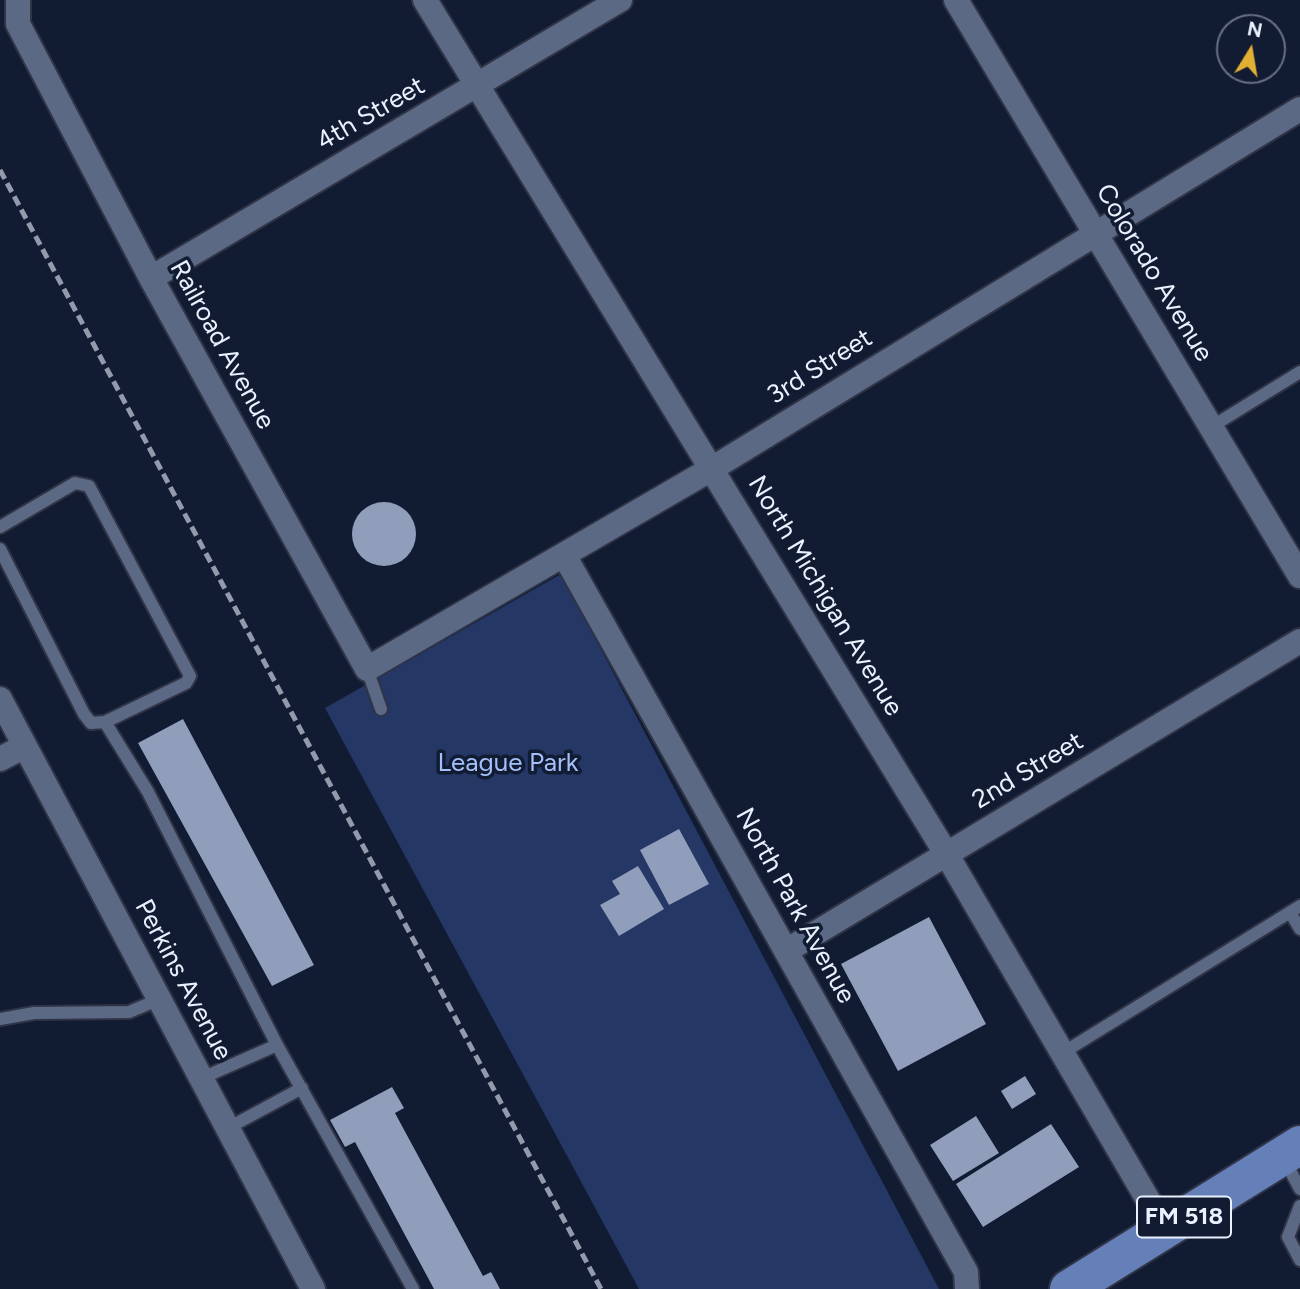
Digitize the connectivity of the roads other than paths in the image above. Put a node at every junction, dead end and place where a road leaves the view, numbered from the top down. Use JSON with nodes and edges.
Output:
{"nodes":[{"id":1,"x":425,"y":0,"type":"edge"},
{"id":2,"x":620,"y":0,"type":"edge"},
{"id":3,"x":956,"y":0,"type":"edge"},
{"id":4,"x":18,"y":4,"type":"edge"},
{"id":5,"x":477,"y":87,"type":"junction"},
{"id":6,"x":1300,"y":109,"type":"edge"},
{"id":7,"x":1096,"y":233,"type":"junction"},
{"id":8,"x":150,"y":278,"type":"junction"},
{"id":9,"x":1300,"y":372,"type":"edge"},
{"id":10,"x":1211,"y":427,"type":"junction"},
{"id":11,"x":713,"y":468,"type":"junction"},
{"id":12,"x":0,"y":527,"type":"edge"},
{"id":13,"x":0,"y":549,"type":"edge"},
{"id":14,"x":564,"y":555,"type":"junction"},
{"id":15,"x":1300,"y":576,"type":"edge"},
{"id":16,"x":1300,"y":641,"type":"edge"},
{"id":17,"x":367,"y":669,"type":"junction"},
{"id":18,"x":0,"y":699,"type":"edge"},
{"id":19,"x":381,"y":709,"type":"dead end"},
{"id":20,"x":105,"y":722,"type":"junction"},
{"id":21,"x":25,"y":746,"type":"junction"},
{"id":22,"x":0,"y":759,"type":"edge"},
{"id":23,"x":947,"y":855,"type":"junction"},
{"id":24,"x":1295,"y":909,"type":"edge"},
{"id":25,"x":1300,"y":929,"type":"edge"},
{"id":26,"x":786,"y":951,"type":"junction"},
{"id":27,"x":160,"y":999,"type":"junction"},
{"id":28,"x":0,"y":1019,"type":"edge"},
{"id":29,"x":277,"y":1045,"type":"junction"},
{"id":30,"x":1064,"y":1052,"type":"junction"},
{"id":31,"x":202,"y":1078,"type":"junction"},
{"id":32,"x":302,"y":1088,"type":"junction"},
{"id":33,"x":228,"y":1128,"type":"junction"},
{"id":34,"x":1291,"y":1150,"type":"edge"},
{"id":35,"x":1300,"y":1189,"type":"edge"},
{"id":36,"x":1300,"y":1206,"type":"edge"},
{"id":37,"x":1165,"y":1229,"type":"junction"},
{"id":38,"x":1300,"y":1261,"type":"edge"},
{"id":39,"x":313,"y":1289,"type":"edge"},
{"id":40,"x":413,"y":1289,"type":"edge"},
{"id":41,"x":967,"y":1289,"type":"edge"},
{"id":42,"x":1069,"y":1289,"type":"edge"}],
"edges":[{"from":1,"to":5,"type":"street","name":"North Michigan Avenue"},
{"from":2,"to":5,"type":"street","name":"4th Street"},
{"from":3,"to":7,"type":"street","name":"Colorado Avenue"},
{"from":4,"to":8,"type":"street","name":"Railroad Avenue"},
{"from":5,"to":8,"type":"street","name":"4th Street"},
{"from":5,"to":11,"type":"street","name":"North Michigan Avenue"},
{"from":6,"to":7,"type":"street","name":"3rd Street"},
{"from":7,"to":10,"type":"street","name":"Colorado Avenue"},
{"from":7,"to":11,"type":"street","name":"3rd Street"},
{"from":8,"to":17,"type":"street","name":"Railroad Avenue"},
{"from":9,"to":10,"type":"lane"},
{"from":10,"to":15,"type":"street","name":"Colorado Avenue"},
{"from":11,"to":14,"type":"street","name":"3rd Street"},
{"from":11,"to":23,"type":"street","name":"North Michigan Avenue"},
{"from":12,"to":20,"type":"lane"},
{"from":13,"to":20,"type":"lane"},
{"from":14,"to":17,"type":"street","name":"3rd Street"},
{"from":14,"to":26,"type":"street","name":"North Park Avenue"},
{"from":16,"to":23,"type":"street","name":"2nd Street"},
{"from":17,"to":19,"type":"lane","name":"Railroad Avenue"},
{"from":18,"to":21,"type":"street","name":"Perkins Avenue"},
{"from":20,"to":29,"type":"lane"},
{"from":21,"to":22,"type":"street"},
{"from":21,"to":27,"type":"street","name":"Perkins Avenue"},
{"from":23,"to":26,"type":"street","name":"2nd Street"},
{"from":23,"to":30,"type":"street","name":"North Michigan Avenue"},
{"from":24,"to":25,"type":"lane"},
{"from":24,"to":30,"type":"lane"},
{"from":26,"to":41,"type":"street","name":"North Park Avenue"},
{"from":27,"to":28,"type":"lane"},
{"from":27,"to":31,"type":"street","name":"Perkins Avenue"},
{"from":29,"to":31,"type":"lane"},
{"from":29,"to":32,"type":"lane"},
{"from":30,"to":37,"type":"street","name":"North Michigan Avenue"},
{"from":31,"to":33,"type":"street","name":"Perkins Avenue"},
{"from":32,"to":33,"type":"lane"},
{"from":32,"to":40,"type":"lane"},
{"from":33,"to":39,"type":"street","name":"Perkins Avenue"},
{"from":34,"to":35,"type":"lane"},
{"from":34,"to":37,"type":"main road","number":"FM 518"},
{"from":36,"to":38,"type":"lane"},
{"from":37,"to":42,"type":"main road","number":"FM 518"}]}
